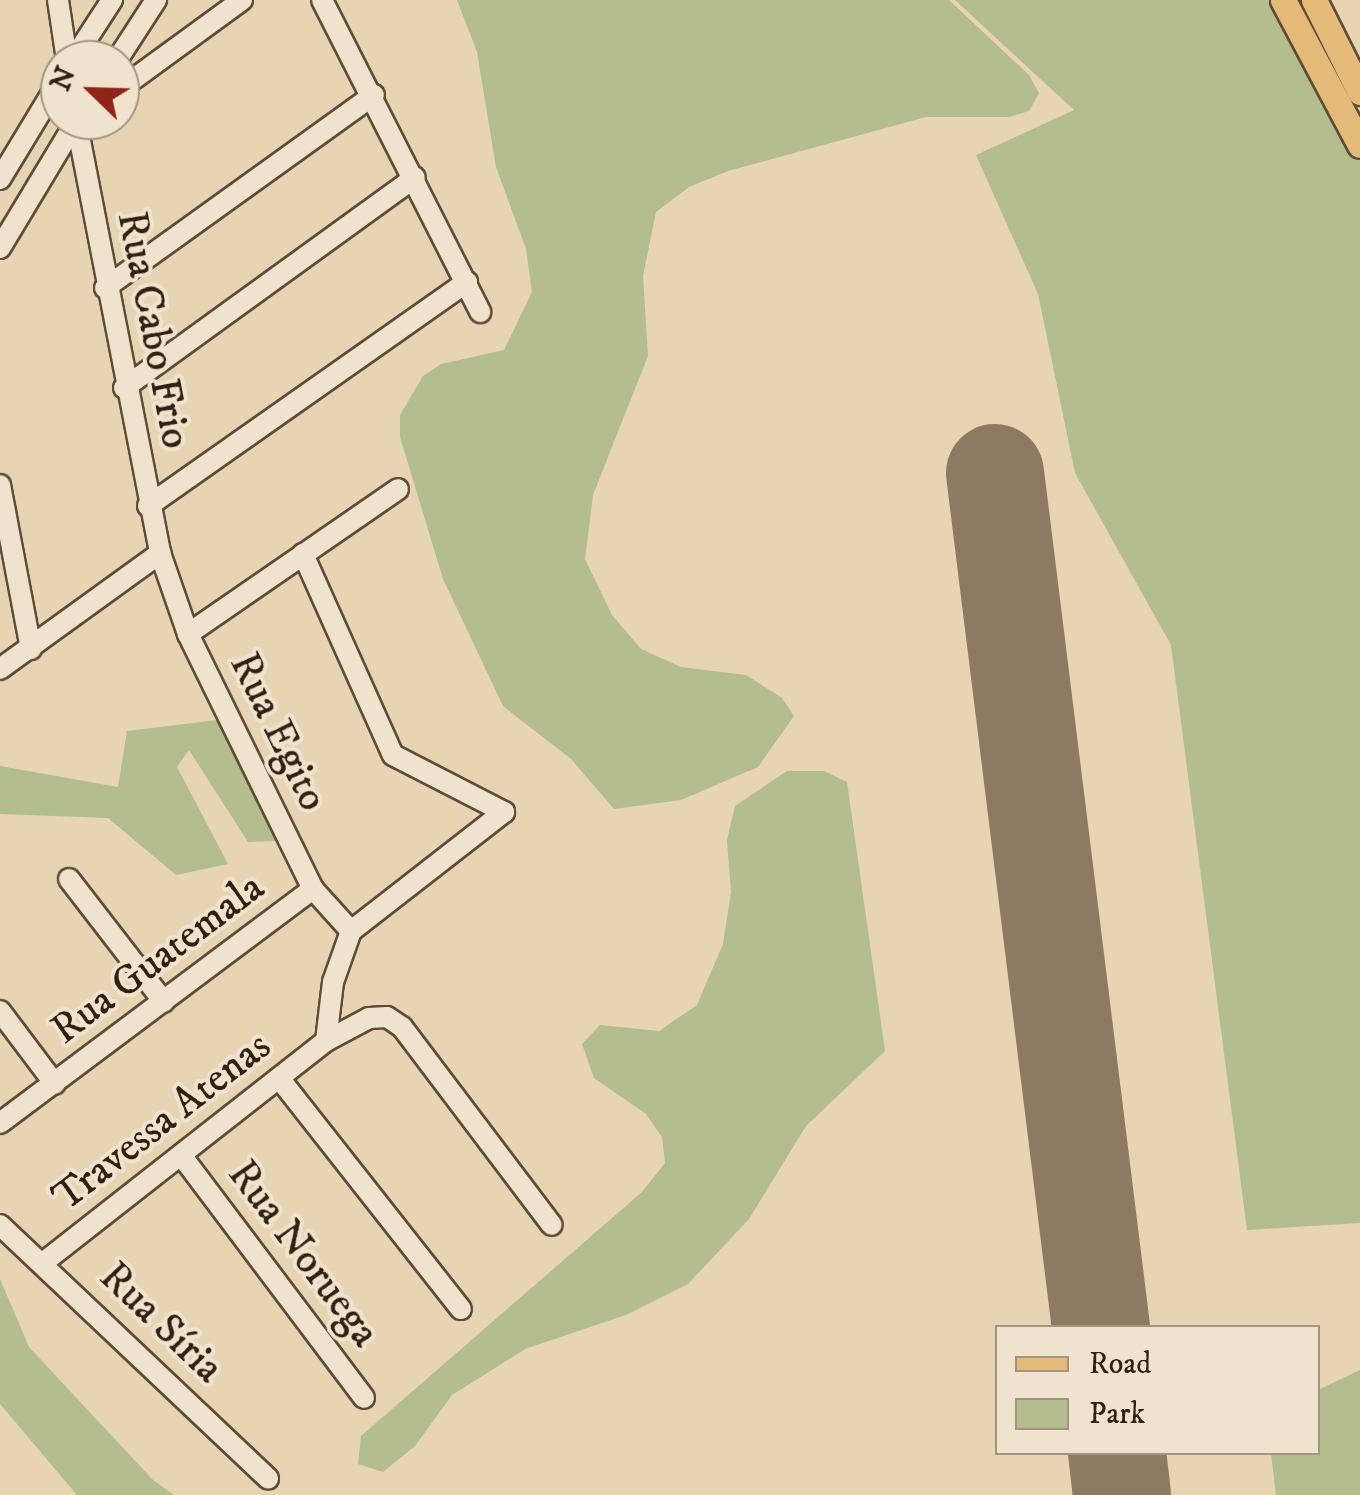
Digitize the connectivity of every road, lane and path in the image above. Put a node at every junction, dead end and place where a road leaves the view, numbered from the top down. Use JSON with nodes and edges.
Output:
{"nodes":[{"id":1,"x":58,"y":0,"type":"edge"},
{"id":2,"x":112,"y":0,"type":"edge"},
{"id":3,"x":156,"y":0,"type":"edge"},
{"id":4,"x":242,"y":0,"type":"edge"},
{"id":5,"x":322,"y":0,"type":"edge"},
{"id":6,"x":1283,"y":0,"type":"edge"},
{"id":7,"x":1314,"y":0,"type":"edge"},
{"id":8,"x":66,"y":40,"type":"edge"},
{"id":9,"x":84,"y":40,"type":"edge"},
{"id":10,"x":130,"y":40,"type":"edge"},
{"id":11,"x":140,"y":74,"type":"edge"},
{"id":12,"x":1360,"y":92,"type":"edge"},
{"id":13,"x":374,"y":95,"type":"junction"},
{"id":14,"x":40,"y":113,"type":"edge"},
{"id":15,"x":64,"y":140,"type":"edge"},
{"id":16,"x":80,"y":140,"type":"edge"},
{"id":17,"x":1360,"y":145,"type":"edge"},
{"id":18,"x":414,"y":177,"type":"junction"},
{"id":19,"x":0,"y":179,"type":"edge"},
{"id":20,"x":3,"y":238,"type":"edge"},
{"id":21,"x":467,"y":282,"type":"junction"},
{"id":22,"x":104,"y":288,"type":"junction"},
{"id":23,"x":480,"y":312,"type":"dead end"},
{"id":24,"x":124,"y":388,"type":"junction"},
{"id":25,"x":0,"y":485,"type":"edge"},
{"id":26,"x":398,"y":488,"type":"dead end"},
{"id":27,"x":148,"y":506,"type":"junction"},
{"id":28,"x":160,"y":553,"type":"junction"},
{"id":29,"x":302,"y":554,"type":"junction"},
{"id":30,"x":188,"y":634,"type":"junction"},
{"id":31,"x":31,"y":649,"type":"junction"},
{"id":32,"x":0,"y":670,"type":"edge"},
{"id":33,"x":69,"y":879,"type":"dead end"},
{"id":34,"x":313,"y":889,"type":"junction"},
{"id":35,"x":352,"y":931,"type":"junction"},
{"id":36,"x":164,"y":1002,"type":"junction"},
{"id":37,"x":0,"y":1011,"type":"edge"},
{"id":38,"x":326,"y":1041,"type":"junction"},
{"id":39,"x":279,"y":1078,"type":"junction"},
{"id":40,"x":55,"y":1084,"type":"junction"},
{"id":41,"x":0,"y":1123,"type":"edge"},
{"id":42,"x":181,"y":1155,"type":"junction"},
{"id":43,"x":0,"y":1225,"type":"edge"},
{"id":44,"x":552,"y":1225,"type":"dead end"},
{"id":45,"x":44,"y":1262,"type":"junction"},
{"id":46,"x":461,"y":1308,"type":"dead end"},
{"id":47,"x":364,"y":1398,"type":"dead end"},
{"id":48,"x":268,"y":1478,"type":"dead end"}],
"edges":[{"from":1,"to":8,"type":"street"},
{"from":2,"to":9,"type":"street"},
{"from":3,"to":10,"type":"street"},
{"from":4,"to":11,"type":"street"},
{"from":5,"to":13,"type":"street"},
{"from":6,"to":17,"type":"main road"},
{"from":7,"to":12,"type":"main road"},
{"from":13,"to":18,"type":"street"},
{"from":13,"to":22,"type":"street"},
{"from":14,"to":19,"type":"street"},
{"from":15,"to":20,"type":"street"},
{"from":16,"to":22,"type":"street","name":"Rua Cabo Frio"},
{"from":18,"to":21,"type":"street"},
{"from":18,"to":24,"type":"street"},
{"from":21,"to":23,"type":"street"},
{"from":21,"to":27,"type":"street"},
{"from":22,"to":24,"type":"street","name":"Rua Cabo Frio"},
{"from":24,"to":27,"type":"street","name":"Rua Cabo Frio"},
{"from":25,"to":31,"type":"street"},
{"from":26,"to":29,"type":"street"},
{"from":27,"to":28,"type":"street","name":"Rua Cabo Frio"},
{"from":28,"to":30,"type":"street","name":"Rua Egito"},
{"from":28,"to":31,"type":"street"},
{"from":29,"to":30,"type":"street"},
{"from":29,"to":35,"type":"street"},
{"from":30,"to":34,"type":"street","name":"Rua Egito"},
{"from":31,"to":32,"type":"street"},
{"from":33,"to":36,"type":"street"},
{"from":34,"to":35,"type":"street","name":"Rua Egito"},
{"from":34,"to":36,"type":"street","name":"Rua Guatemala"},
{"from":35,"to":38,"type":"street","name":"Travessa Atenas"},
{"from":36,"to":40,"type":"street","name":"Rua Guatemala"},
{"from":37,"to":40,"type":"street"},
{"from":38,"to":39,"type":"street","name":"Travessa Atenas"},
{"from":38,"to":44,"type":"street","name":"Travessa Atenas"},
{"from":39,"to":42,"type":"street","name":"Travessa Atenas"},
{"from":39,"to":46,"type":"street"},
{"from":40,"to":41,"type":"street","name":"Rua Guatemala"},
{"from":42,"to":45,"type":"street","name":"Travessa Atenas"},
{"from":42,"to":47,"type":"street","name":"Rua Noruega"},
{"from":43,"to":45,"type":"street","name":"Rua Síria"},
{"from":45,"to":48,"type":"street","name":"Rua Síria"}]}
